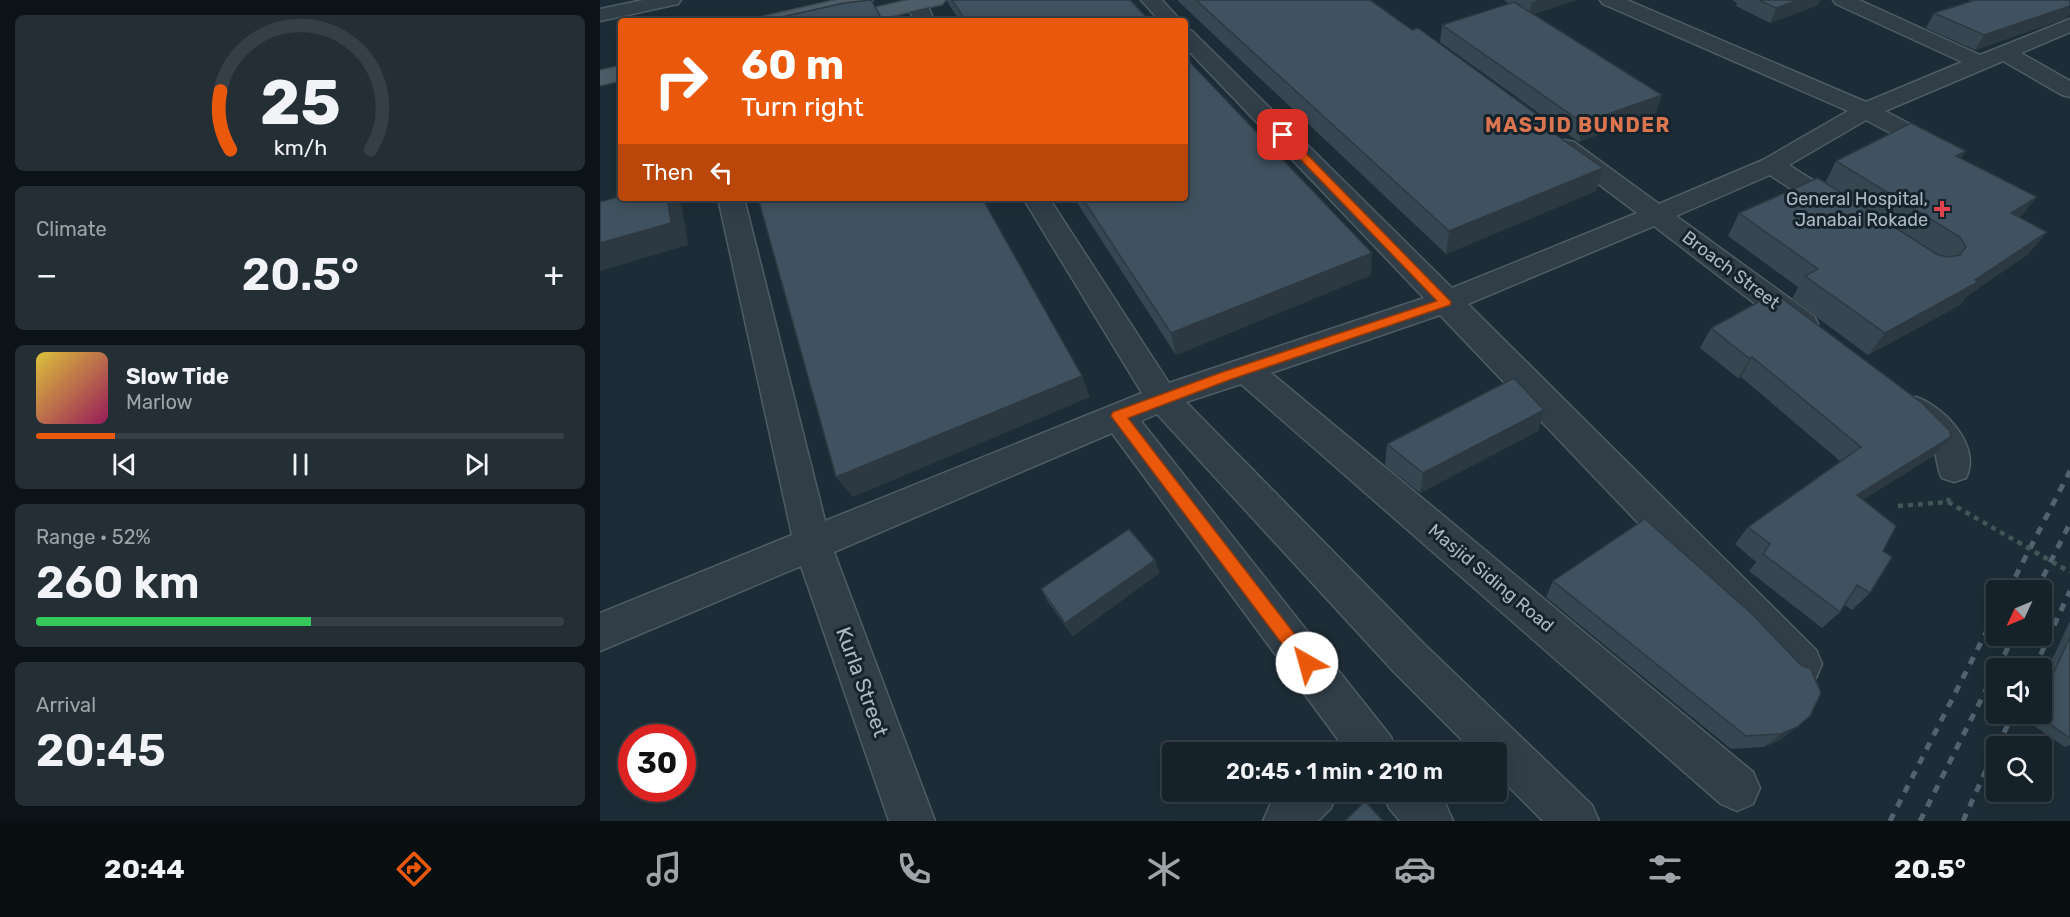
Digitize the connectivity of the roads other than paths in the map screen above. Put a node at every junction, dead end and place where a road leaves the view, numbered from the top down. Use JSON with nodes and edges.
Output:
{"nodes":[{"id":1,"x":671,"y":0,"type":"edge"},
{"id":2,"x":863,"y":0,"type":"edge"},
{"id":3,"x":1151,"y":0,"type":"edge"},
{"id":4,"x":1610,"y":0,"type":"edge"},
{"id":5,"x":1843,"y":0,"type":"edge"},
{"id":6,"x":924,"y":6,"type":"edge"},
{"id":7,"x":600,"y":15,"type":"edge"},
{"id":8,"x":783,"y":18,"type":"edge"},
{"id":9,"x":860,"y":18,"type":"edge"},
{"id":10,"x":1168,"y":18,"type":"edge"},
{"id":11,"x":2070,"y":25,"type":"edge"},
{"id":12,"x":1188,"y":38,"type":"edge"},
{"id":13,"x":2003,"y":52,"type":"junction"},
{"id":14,"x":618,"y":55,"type":"edge"},
{"id":15,"x":600,"y":59,"type":"edge"},
{"id":16,"x":1979,"y":62,"type":"junction"},
{"id":17,"x":618,"y":74,"type":"edge"},
{"id":18,"x":600,"y":78,"type":"edge"},
{"id":19,"x":2070,"y":90,"type":"edge"},
{"id":20,"x":1866,"y":110,"type":"junction"},
{"id":21,"x":1545,"y":132,"type":"edge"},
{"id":22,"x":1959,"y":160,"type":"edge"},
{"id":23,"x":1772,"y":165,"type":"junction"},
{"id":24,"x":732,"y":201,"type":"edge"},
{"id":25,"x":1038,"y":201,"type":"edge"},
{"id":26,"x":1658,"y":215,"type":"junction"},
{"id":27,"x":1862,"y":224,"type":"edge"},
{"id":28,"x":1445,"y":302,"type":"junction"},
{"id":29,"x":1825,"y":341,"type":"edge"},
{"id":30,"x":1245,"y":369,"type":"junction"},
{"id":31,"x":1890,"y":391,"type":"edge"},
{"id":32,"x":1162,"y":398,"type":"junction"},
{"id":33,"x":1118,"y":416,"type":"junction"},
{"id":34,"x":1954,"y":468,"type":"dead end"},
{"id":35,"x":812,"y":542,"type":"junction"},
{"id":36,"x":600,"y":632,"type":"edge"},
{"id":37,"x":1801,"y":664,"type":"edge"},
{"id":38,"x":1360,"y":742,"type":"edge"},
{"id":39,"x":1737,"y":788,"type":"dead end"},
{"id":40,"x":1304,"y":802,"type":"edge"},
{"id":41,"x":1414,"y":802,"type":"edge"},
{"id":42,"x":1561,"y":806,"type":"edge"},
{"id":43,"x":912,"y":821,"type":"edge"},
{"id":44,"x":1286,"y":821,"type":"edge"},
{"id":45,"x":1430,"y":821,"type":"edge"}],
"edges":[{"from":1,"to":7,"type":"street"},
{"from":2,"to":8,"type":"main road"},
{"from":3,"to":10,"type":"street"},
{"from":4,"to":20,"type":"street"},
{"from":5,"to":16,"type":"street"},
{"from":6,"to":9,"type":"main road"},
{"from":11,"to":13,"type":"street"},
{"from":12,"to":28,"type":"street"},
{"from":13,"to":16,"type":"street"},
{"from":13,"to":19,"type":"street"},
{"from":14,"to":15,"type":"main road"},
{"from":16,"to":20,"type":"street"},
{"from":17,"to":18,"type":"main road"},
{"from":20,"to":22,"type":"street"},
{"from":20,"to":23,"type":"street"},
{"from":21,"to":26,"type":"street","name":"Broach Street"},
{"from":23,"to":26,"type":"street"},
{"from":23,"to":27,"type":"street"},
{"from":24,"to":35,"type":"street","name":"Kurla Street"},
{"from":25,"to":32,"type":"street"},
{"from":26,"to":28,"type":"street"},
{"from":26,"to":29,"type":"street","name":"Broach Street"},
{"from":28,"to":30,"type":"street"},
{"from":28,"to":37,"type":"street"},
{"from":30,"to":32,"type":"street"},
{"from":30,"to":39,"type":"street","name":"Masjid Siding Road"},
{"from":31,"to":34,"type":"street"},
{"from":32,"to":33,"type":"street"},
{"from":32,"to":42,"type":"street"},
{"from":33,"to":35,"type":"street"},
{"from":33,"to":38,"type":"street"},
{"from":35,"to":36,"type":"street"},
{"from":35,"to":43,"type":"street","name":"Kurla Street"},
{"from":40,"to":44,"type":"street"},
{"from":41,"to":45,"type":"street"}]}
